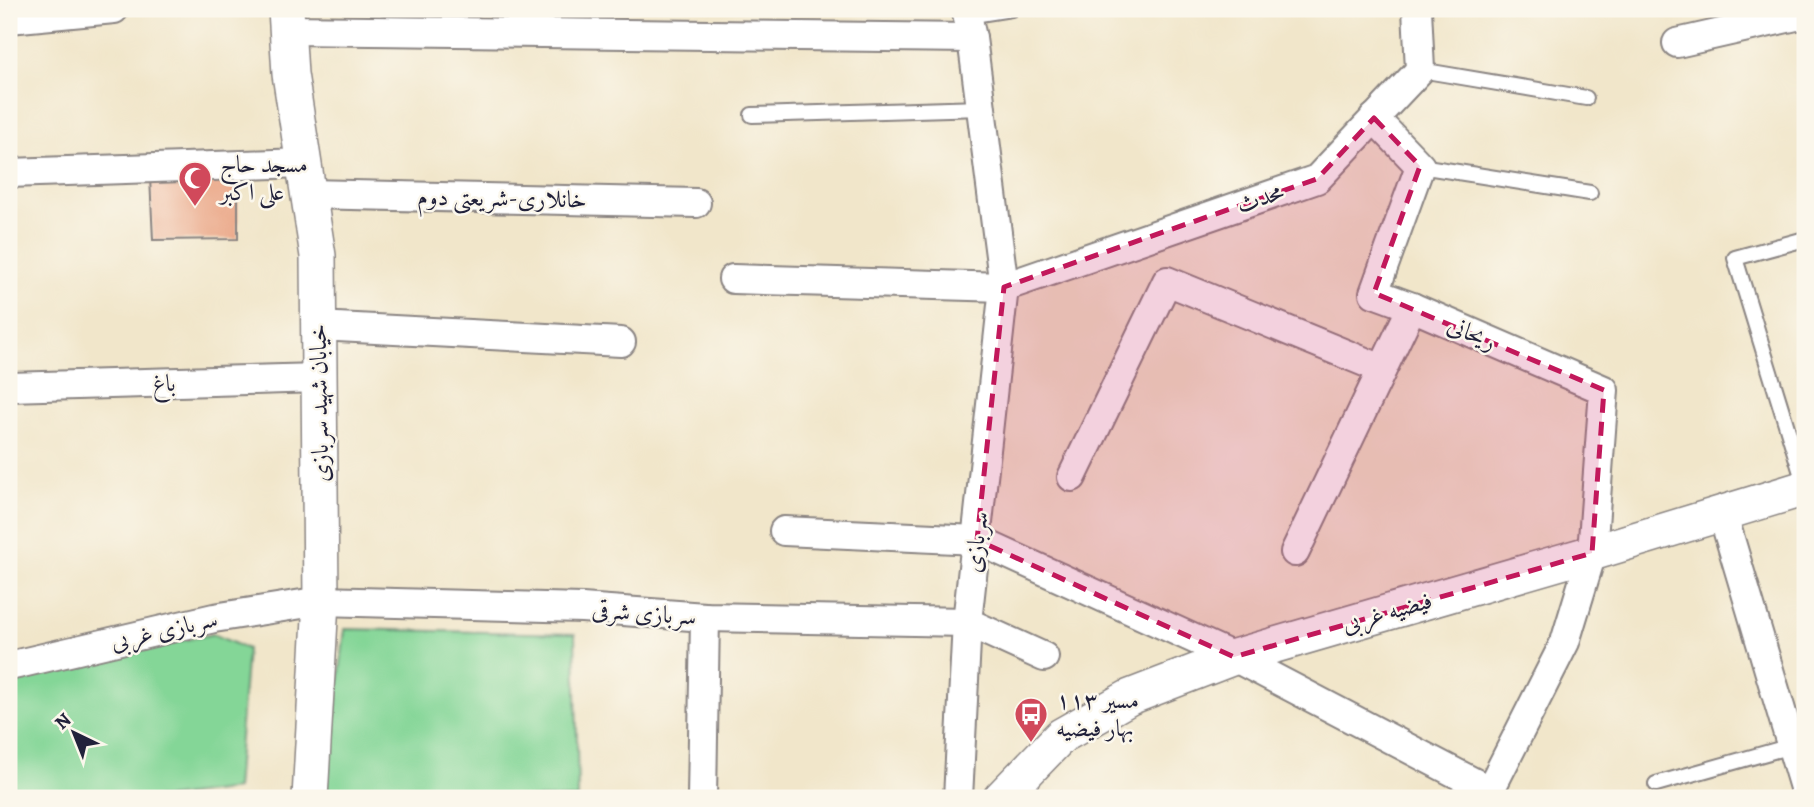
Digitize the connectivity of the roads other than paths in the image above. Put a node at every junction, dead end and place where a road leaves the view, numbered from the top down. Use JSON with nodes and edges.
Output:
{"nodes":[{"id":1,"x":114,"y":9,"type":"edge"},
{"id":2,"x":1011,"y":9,"type":"edge"},
{"id":3,"x":1417,"y":9,"type":"edge"},
{"id":4,"x":1805,"y":14,"type":"edge"},
{"id":5,"x":9,"y":19,"type":"edge"},
{"id":6,"x":287,"y":19,"type":"edge"},
{"id":7,"x":968,"y":21,"type":"edge"},
{"id":8,"x":1677,"y":43,"type":"dead end"},
{"id":9,"x":1420,"y":70,"type":"junction"},
{"id":10,"x":1586,"y":99,"type":"dead end"},
{"id":11,"x":981,"y":108,"type":"junction"},
{"id":12,"x":752,"y":115,"type":"dead end"},
{"id":13,"x":1374,"y":118,"type":"junction"},
{"id":14,"x":1420,"y":166,"type":"junction"},
{"id":15,"x":9,"y":173,"type":"edge"},
{"id":16,"x":306,"y":178,"type":"junction"},
{"id":17,"x":1590,"y":193,"type":"dead end"},
{"id":18,"x":696,"y":203,"type":"dead end"},
{"id":19,"x":1805,"y":239,"type":"edge"},
{"id":20,"x":733,"y":279,"type":"dead end"},
{"id":21,"x":1004,"y":287,"type":"junction"},
{"id":22,"x":1412,"y":307,"type":"junction"},
{"id":23,"x":318,"y":326,"type":"junction"},
{"id":24,"x":621,"y":342,"type":"dead end"},
{"id":25,"x":1382,"y":369,"type":"junction"},
{"id":26,"x":319,"y":378,"type":"junction"},
{"id":27,"x":9,"y":387,"type":"edge"},
{"id":28,"x":1072,"y":477,"type":"dead end"},
{"id":29,"x":1805,"y":487,"type":"edge"},
{"id":30,"x":1722,"y":512,"type":"junction"},
{"id":31,"x":784,"y":531,"type":"dead end"},
{"id":32,"x":977,"y":540,"type":"junction"},
{"id":33,"x":1295,"y":552,"type":"dead end"},
{"id":34,"x":1592,"y":553,"type":"junction"},
{"id":35,"x":321,"y":601,"type":"junction"},
{"id":36,"x":705,"y":617,"type":"junction"},
{"id":37,"x":967,"y":622,"type":"junction"},
{"id":38,"x":1044,"y":657,"type":"dead end"},
{"id":39,"x":1234,"y":657,"type":"junction"},
{"id":40,"x":9,"y":666,"type":"edge"},
{"id":41,"x":1799,"y":744,"type":"edge"},
{"id":42,"x":1656,"y":784,"type":"dead end"},
{"id":43,"x":1805,"y":791,"type":"edge"},
{"id":44,"x":1488,"y":794,"type":"edge"},
{"id":45,"x":310,"y":798,"type":"edge"},
{"id":46,"x":702,"y":798,"type":"edge"},
{"id":47,"x":958,"y":798,"type":"edge"},
{"id":48,"x":1001,"y":798,"type":"edge"}],
"edges":[{"from":1,"to":5,"type":"street"},
{"from":2,"to":7,"type":"lane"},
{"from":3,"to":9,"type":"street"},
{"from":4,"to":8,"type":"street"},
{"from":6,"to":7,"type":"street"},
{"from":6,"to":16,"type":"street","name":"خیابان شهید سربازی"},
{"from":7,"to":11,"type":"street","name":"سربازی"},
{"from":9,"to":10,"type":"lane"},
{"from":9,"to":13,"type":"street","name":"محدث"},
{"from":11,"to":12,"type":"lane"},
{"from":11,"to":21,"type":"street","name":"سربازی"},
{"from":13,"to":14,"type":"street"},
{"from":13,"to":21,"type":"street","name":"محدث"},
{"from":14,"to":17,"type":"lane"},
{"from":14,"to":22,"type":"street","name":"ریحانی"},
{"from":15,"to":16,"type":"street","name":"خانلاری-شریعتی دوم"},
{"from":16,"to":18,"type":"street","name":"خانلاری-شریعتی دوم"},
{"from":16,"to":23,"type":"street","name":"خیابان شهید سربازی"},
{"from":19,"to":29,"type":"lane"},
{"from":20,"to":21,"type":"street"},
{"from":21,"to":32,"type":"street","name":"سربازی"},
{"from":22,"to":25,"type":"street"},
{"from":22,"to":34,"type":"street","name":"ریحانی"},
{"from":23,"to":24,"type":"street"},
{"from":23,"to":26,"type":"street","name":"خیابان شهید سربازی"},
{"from":25,"to":28,"type":"street"},
{"from":25,"to":33,"type":"street"},
{"from":26,"to":27,"type":"street","name":"باغ"},
{"from":26,"to":35,"type":"street","name":"خیابان شهید سربازی"},
{"from":29,"to":30,"type":"street","name":"فیضیه غربی"},
{"from":30,"to":34,"type":"street","name":"فیضیه غربی"},
{"from":30,"to":41,"type":"street"},
{"from":31,"to":32,"type":"street"},
{"from":32,"to":37,"type":"street","name":"سربازی"},
{"from":32,"to":39,"type":"street"},
{"from":34,"to":39,"type":"street","name":"فیضیه غربی"},
{"from":34,"to":44,"type":"street"},
{"from":35,"to":36,"type":"street","name":"سربازی شرقی"},
{"from":35,"to":40,"type":"street","name":"سربازی غربی"},
{"from":35,"to":45,"type":"street","name":"خیابان شهید سربازی"},
{"from":36,"to":37,"type":"street","name":"سربازی شرقی"},
{"from":36,"to":46,"type":"street"},
{"from":37,"to":38,"type":"street"},
{"from":37,"to":47,"type":"street","name":"سربازی"},
{"from":39,"to":44,"type":"street"},
{"from":39,"to":48,"type":"street","name":"فیضیه غربی"},
{"from":41,"to":42,"type":"lane"},
{"from":41,"to":43,"type":"street"}]}
